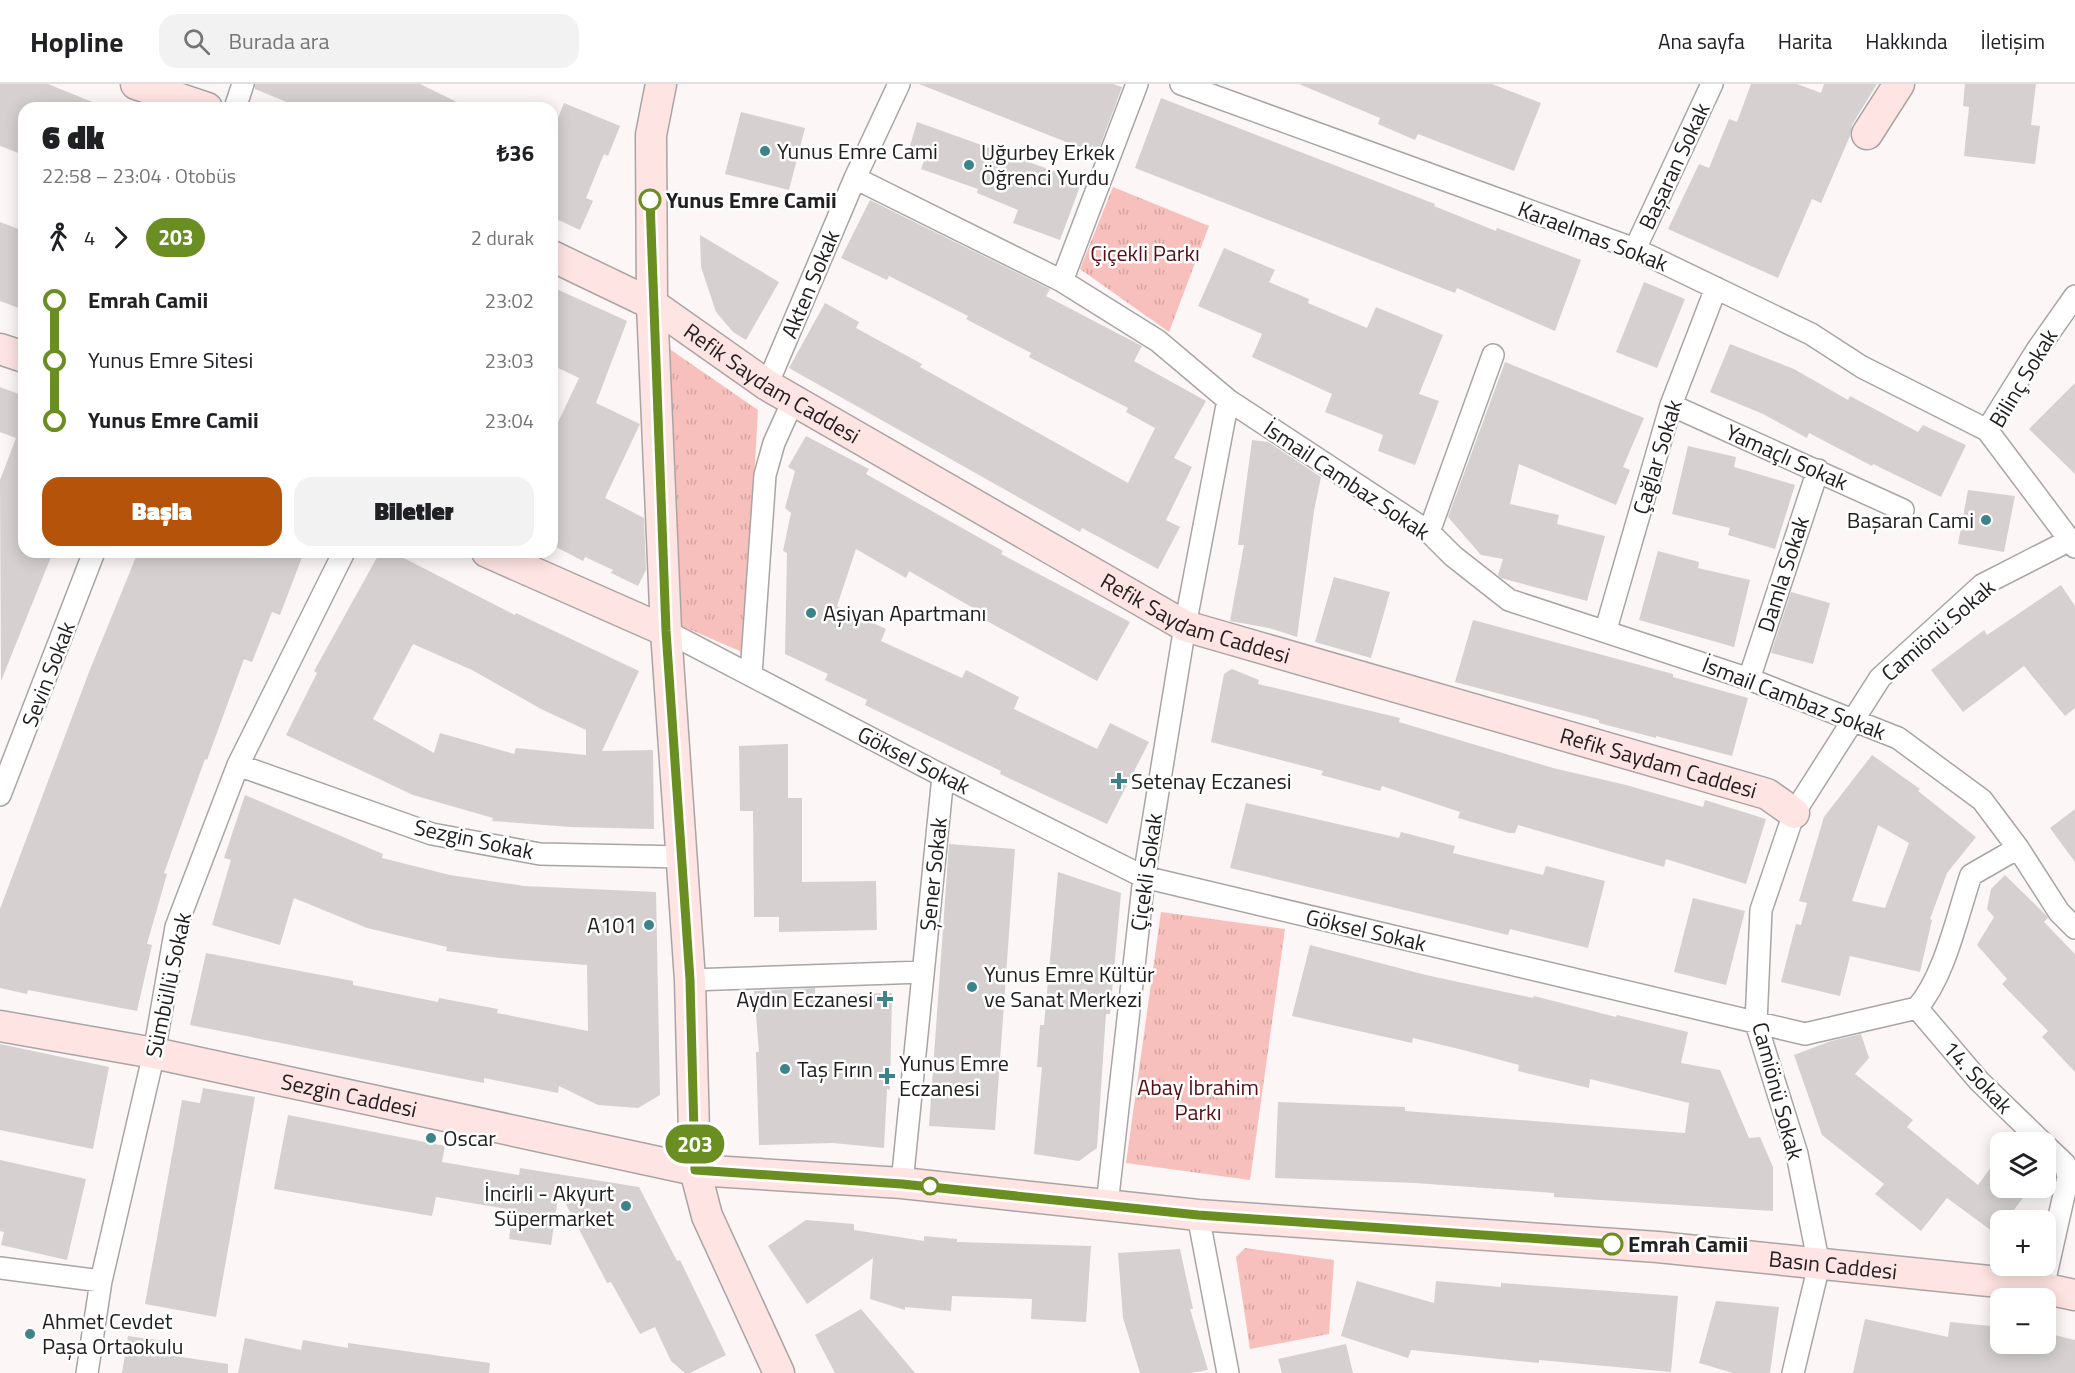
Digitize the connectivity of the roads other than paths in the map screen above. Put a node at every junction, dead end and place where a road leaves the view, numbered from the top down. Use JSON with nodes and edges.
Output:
{"nodes":[{"id":1,"x":136,"y":84,"type":"edge"},
{"id":2,"x":243,"y":84,"type":"edge"},
{"id":3,"x":661,"y":84,"type":"edge"},
{"id":4,"x":899,"y":84,"type":"edge"},
{"id":5,"x":1137,"y":84,"type":"edge"},
{"id":6,"x":1181,"y":84,"type":"edge"},
{"id":7,"x":1712,"y":84,"type":"edge"},
{"id":8,"x":1899,"y":84,"type":"edge"},
{"id":9,"x":189,"y":102,"type":"edge"},
{"id":10,"x":237,"y":102,"type":"edge"},
{"id":11,"x":1867,"y":134,"type":"dead end"},
{"id":12,"x":855,"y":178,"type":"junction"},
{"id":13,"x":1635,"y":249,"type":"junction"},
{"id":14,"x":558,"y":259,"type":"edge"},
{"id":15,"x":1062,"y":281,"type":"junction"},
{"id":16,"x":1716,"y":288,"type":"junction"},
{"id":17,"x":2075,"y":296,"type":"edge"},
{"id":18,"x":652,"y":304,"type":"junction"},
{"id":19,"x":0,"y":349,"type":"edge"},
{"id":20,"x":18,"y":355,"type":"edge"},
{"id":21,"x":1493,"y":355,"type":"dead end"},
{"id":22,"x":767,"y":386,"type":"junction"},
{"id":23,"x":1228,"y":400,"type":"junction"},
{"id":24,"x":793,"y":401,"type":"junction"},
{"id":25,"x":1671,"y":405,"type":"junction"},
{"id":26,"x":1987,"y":430,"type":"junction"},
{"id":27,"x":1818,"y":470,"type":"junction"},
{"id":28,"x":1903,"y":510,"type":"dead end"},
{"id":29,"x":1429,"y":532,"type":"junction"},
{"id":30,"x":2073,"y":543,"type":"edge"},
{"id":31,"x":92,"y":558,"type":"edge"},
{"id":32,"x":341,"y":558,"type":"edge"},
{"id":33,"x":501,"y":558,"type":"edge"},
{"id":34,"x":1185,"y":626,"type":"junction"},
{"id":35,"x":1606,"y":629,"type":"junction"},
{"id":36,"x":666,"y":631,"type":"junction"},
{"id":37,"x":751,"y":675,"type":"junction"},
{"id":38,"x":1749,"y":679,"type":"junction"},
{"id":39,"x":1854,"y":722,"type":"junction"},
{"id":40,"x":238,"y":765,"type":"junction"},
{"id":41,"x":943,"y":776,"type":"junction"},
{"id":42,"x":0,"y":795,"type":"edge"},
{"id":43,"x":1794,"y":813,"type":"junction"},
{"id":44,"x":2018,"y":848,"type":"junction"},
{"id":45,"x":683,"y":857,"type":"junction"},
{"id":46,"x":1144,"y":877,"type":"junction"},
{"id":47,"x":2067,"y":905,"type":"edge"},
{"id":48,"x":2075,"y":928,"type":"edge"},
{"id":49,"x":923,"y":972,"type":"junction"},
{"id":50,"x":690,"y":980,"type":"junction"},
{"id":51,"x":1917,"y":1008,"type":"junction"},
{"id":52,"x":1756,"y":1023,"type":"junction"},
{"id":53,"x":0,"y":1026,"type":"edge"},
{"id":54,"x":154,"y":1053,"type":"junction"},
{"id":55,"x":2031,"y":1132,"type":"edge"},
{"id":56,"x":2056,"y":1155,"type":"edge"},
{"id":57,"x":695,"y":1170,"type":"junction"},
{"id":58,"x":902,"y":1184,"type":"junction"},
{"id":59,"x":1107,"y":1205,"type":"junction"},
{"id":60,"x":1198,"y":1215,"type":"junction"},
{"id":61,"x":1819,"y":1265,"type":"junction"},
{"id":62,"x":0,"y":1268,"type":"edge"},
{"id":63,"x":101,"y":1281,"type":"junction"},
{"id":64,"x":2043,"y":1288,"type":"joint"},
{"id":65,"x":2056,"y":1291,"type":"edge"},
{"id":66,"x":2075,"y":1295,"type":"edge"},
{"id":67,"x":87,"y":1373,"type":"edge"},
{"id":68,"x":779,"y":1373,"type":"edge"},
{"id":69,"x":1228,"y":1373,"type":"edge"},
{"id":70,"x":1793,"y":1373,"type":"edge"}],
"edges":[{"from":1,"to":9,"type":"street"},
{"from":2,"to":10,"type":"street"},
{"from":3,"to":18,"type":"street"},
{"from":4,"to":12,"type":"street","name":"Akten Sokak"},
{"from":5,"to":15,"type":"street"},
{"from":6,"to":13,"type":"street","name":"Karaelmas Sokak"},
{"from":7,"to":13,"type":"street","name":"Başaran Sokak"},
{"from":8,"to":11,"type":"street"},
{"from":12,"to":15,"type":"street","name":"İsmail Cambaz Sokak"},
{"from":12,"to":22,"type":"street","name":"Akten Sokak"},
{"from":13,"to":16,"type":"street","name":"Karaelmas Sokak"},
{"from":14,"to":18,"type":"street","name":"Refik Saydam Caddesi"},
{"from":15,"to":23,"type":"street","name":"İsmail Cambaz Sokak"},
{"from":16,"to":25,"type":"street","name":"Çağlar Sokak"},
{"from":16,"to":26,"type":"street","name":"Karaelmas Sokak"},
{"from":17,"to":26,"type":"street","name":"Bilinç Sokak"},
{"from":18,"to":22,"type":"street","name":"Refik Saydam Caddesi"},
{"from":18,"to":36,"type":"street"},
{"from":19,"to":20,"type":"street"},
{"from":21,"to":29,"type":"street"},
{"from":22,"to":24,"type":"street","name":"Refik Saydam Caddesi"},
{"from":23,"to":29,"type":"street","name":"İsmail Cambaz Sokak"},
{"from":23,"to":34,"type":"street","name":"Çiçekli Sokak"},
{"from":24,"to":34,"type":"street","name":"Refik Saydam Caddesi"},
{"from":24,"to":37,"type":"street"},
{"from":25,"to":27,"type":"street","name":"Yamaçlı Sokak"},
{"from":25,"to":35,"type":"street","name":"Çağlar Sokak"},
{"from":26,"to":30,"type":"street","name":"Bilinç Sokak"},
{"from":27,"to":28,"type":"street","name":"Yamaçlı Sokak"},
{"from":27,"to":38,"type":"street","name":"Damla Sokak"},
{"from":29,"to":35,"type":"street","name":"İsmail Cambaz Sokak"},
{"from":30,"to":39,"type":"street","name":"Camiönü Sokak"},
{"from":31,"to":42,"type":"street","name":"Sevin Sokak"},
{"from":32,"to":40,"type":"street","name":"Sümbüllü Sokak"},
{"from":33,"to":36,"type":"street"},
{"from":34,"to":43,"type":"street","name":"Refik Saydam Caddesi"},
{"from":34,"to":46,"type":"street","name":"Çiçekli Sokak"},
{"from":35,"to":38,"type":"street","name":"İsmail Cambaz Sokak"},
{"from":36,"to":37,"type":"street","name":"Göksel Sokak"},
{"from":36,"to":45,"type":"street"},
{"from":37,"to":41,"type":"street","name":"Göksel Sokak"},
{"from":38,"to":39,"type":"street","name":"İsmail Cambaz Sokak"},
{"from":39,"to":43,"type":"street","name":"Camiönü Sokak"},
{"from":39,"to":44,"type":"street","name":"İsmail Cambaz Sokak"},
{"from":40,"to":45,"type":"street","name":"Sezgin Sokak"},
{"from":40,"to":54,"type":"street","name":"Sümbüllü Sokak"},
{"from":41,"to":46,"type":"street","name":"Göksel Sokak"},
{"from":41,"to":49,"type":"street","name":"Şener Sokak"},
{"from":43,"to":52,"type":"street","name":"Camiönü Sokak"},
{"from":44,"to":47,"type":"street","name":"İsmail Cambaz Sokak"},
{"from":44,"to":51,"type":"street"},
{"from":45,"to":50,"type":"street"},
{"from":46,"to":52,"type":"street","name":"Göksel Sokak"},
{"from":46,"to":59,"type":"street","name":"Çiçekli Sokak"},
{"from":47,"to":48,"type":"street","name":"İsmail Cambaz Sokak"},
{"from":49,"to":50,"type":"street"},
{"from":49,"to":58,"type":"street","name":"Şener Sokak"},
{"from":50,"to":57,"type":"street"},
{"from":51,"to":52,"type":"street","name":"Göksel Sokak"},
{"from":51,"to":55,"type":"street","name":"14. Sokak"},
{"from":52,"to":61,"type":"street","name":"Camiönü Sokak"},
{"from":53,"to":54,"type":"street","name":"Sezgin Caddesi"},
{"from":54,"to":57,"type":"street","name":"Sezgin Caddesi"},
{"from":54,"to":63,"type":"street","name":"Sümbüllü Sokak"},
{"from":56,"to":64,"type":"street"},
{"from":57,"to":58,"type":"street","name":"Basın Caddesi"},
{"from":57,"to":68,"type":"street"},
{"from":58,"to":59,"type":"street","name":"Basın Caddesi"},
{"from":59,"to":60,"type":"street","name":"Basın Caddesi"},
{"from":60,"to":61,"type":"street","name":"Basın Caddesi"},
{"from":60,"to":69,"type":"street"},
{"from":61,"to":64,"type":"street","name":"Basın Caddesi"},
{"from":61,"to":70,"type":"street"},
{"from":62,"to":63,"type":"street"},
{"from":63,"to":67,"type":"street","name":"Sümbüllü Sokak"},
{"from":65,"to":66,"type":"street","name":"Basın Caddesi"}]}
